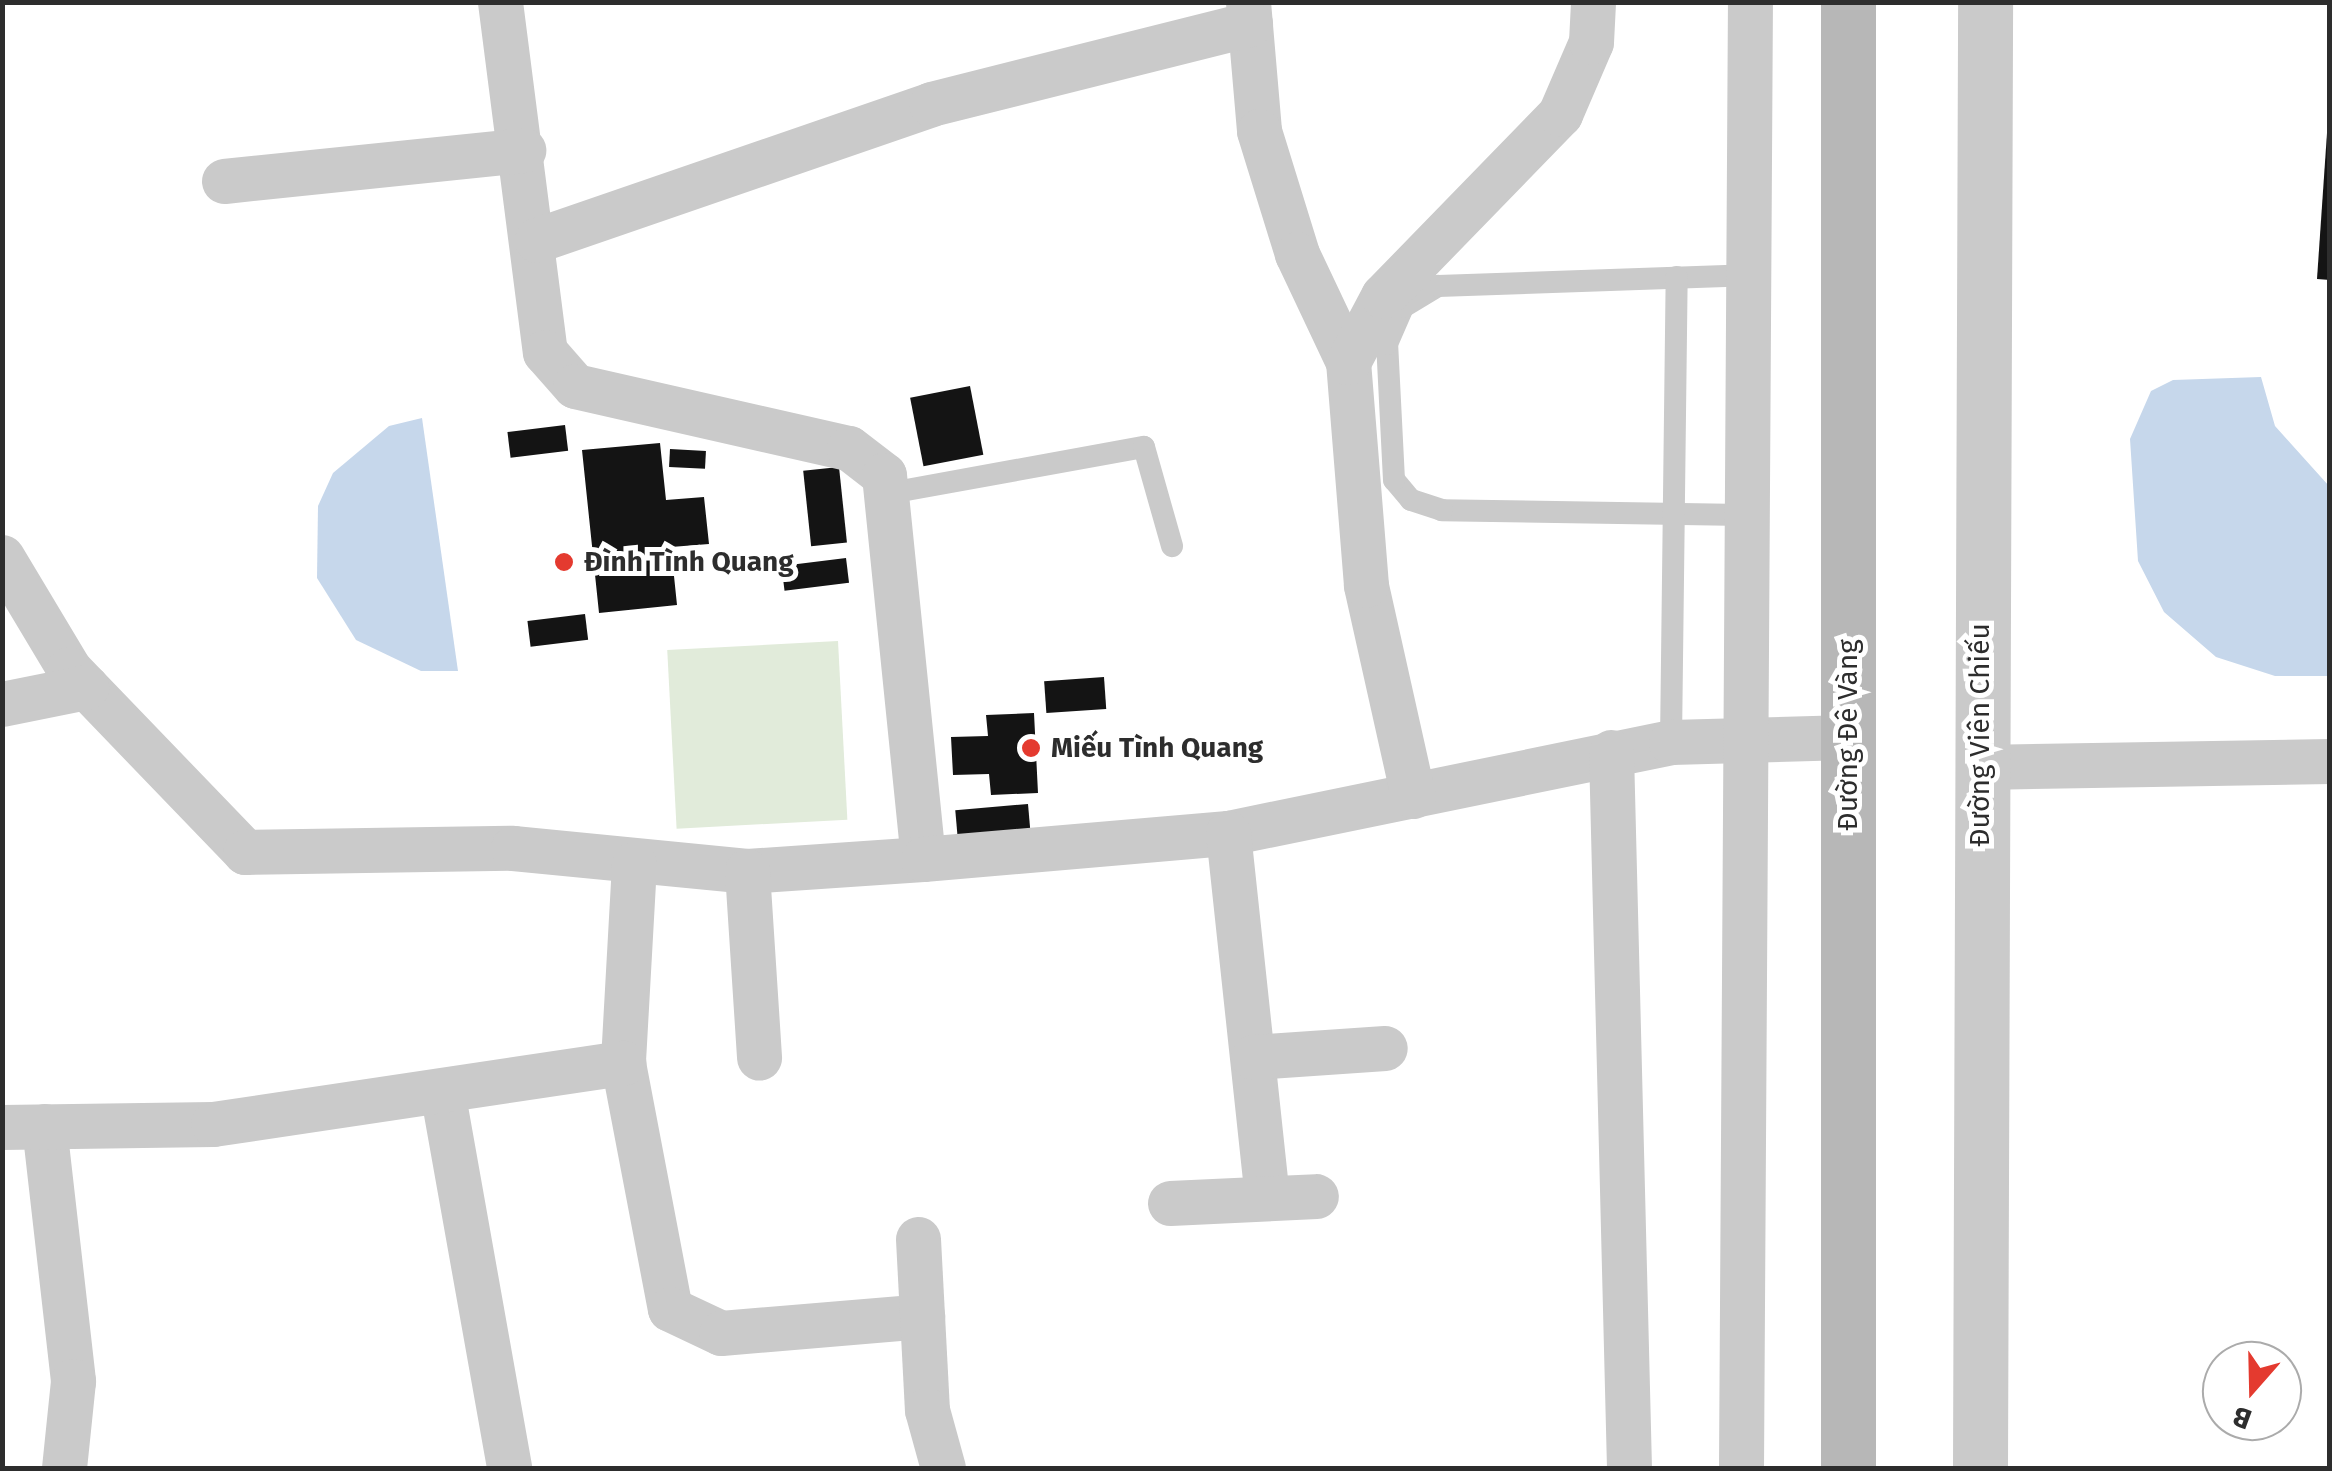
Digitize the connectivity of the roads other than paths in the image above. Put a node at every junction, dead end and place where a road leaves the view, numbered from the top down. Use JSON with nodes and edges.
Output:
{"nodes":[{"id":1,"x":500,"y":2,"type":"edge"},
{"id":2,"x":1594,"y":2,"type":"edge"},
{"id":3,"x":1750,"y":2,"type":"edge"},
{"id":4,"x":1848,"y":2,"type":"edge"},
{"id":5,"x":1985,"y":2,"type":"edge"},
{"id":6,"x":1249,"y":13,"type":"edge"},
{"id":7,"x":523,"y":150,"type":"junction"},
{"id":8,"x":224,"y":182,"type":"dead end"},
{"id":9,"x":537,"y":240,"type":"junction"},
{"id":10,"x":1747,"y":274,"type":"junction"},
{"id":11,"x":1677,"y":278,"type":"junction"},
{"id":12,"x":1348,"y":362,"type":"junction"},
{"id":13,"x":890,"y":493,"type":"junction"},
{"id":14,"x":1673,"y":514,"type":"junction"},
{"id":15,"x":1744,"y":515,"type":"junction"},
{"id":16,"x":1172,"y":546,"type":"dead end"},
{"id":17,"x":2,"y":557,"type":"edge"},
{"id":18,"x":86,"y":687,"type":"junction"},
{"id":19,"x":2,"y":704,"type":"edge"},
{"id":20,"x":1848,"y":737,"type":"junction"},
{"id":21,"x":1742,"y":740,"type":"junction"},
{"id":22,"x":1671,"y":742,"type":"junction"},
{"id":23,"x":1611,"y":752,"type":"junction"},
{"id":24,"x":2330,"y":760,"type":"edge"},
{"id":25,"x":1980,"y":767,"type":"junction"},
{"id":26,"x":1413,"y":796,"type":"junction"},
{"id":27,"x":1228,"y":834,"type":"junction"},
{"id":28,"x":922,"y":860,"type":"junction"},
{"id":29,"x":634,"y":864,"type":"junction"},
{"id":30,"x":747,"y":871,"type":"junction"},
{"id":31,"x":1384,"y":1048,"type":"dead end"},
{"id":32,"x":1253,"y":1057,"type":"junction"},
{"id":33,"x":759,"y":1058,"type":"dead end"},
{"id":34,"x":623,"y":1063,"type":"junction"},
{"id":35,"x":443,"y":1096,"type":"junction"},
{"id":36,"x":23,"y":1126,"type":"edge"},
{"id":37,"x":1316,"y":1196,"type":"dead end"},
{"id":38,"x":1267,"y":1198,"type":"junction"},
{"id":39,"x":1170,"y":1203,"type":"dead end"},
{"id":40,"x":918,"y":1239,"type":"dead end"},
{"id":41,"x":922,"y":1316,"type":"junction"},
{"id":42,"x":64,"y":1468,"type":"edge"},
{"id":43,"x":509,"y":1468,"type":"edge"},
{"id":44,"x":943,"y":1468,"type":"edge"},
{"id":45,"x":1629,"y":1468,"type":"edge"},
{"id":46,"x":1741,"y":1468,"type":"edge"},
{"id":47,"x":1848,"y":1468,"type":"edge"},
{"id":48,"x":1980,"y":1468,"type":"edge"}],
"edges":[{"from":1,"to":7,"type":"street"},
{"from":2,"to":12,"type":"street"},
{"from":3,"to":10,"type":"street"},
{"from":4,"to":20,"type":"main road","name":"Đường Đê Vàng"},
{"from":5,"to":25,"type":"street","name":"Đường Viên Chiếu"},
{"from":6,"to":9,"type":"street"},
{"from":6,"to":12,"type":"street"},
{"from":7,"to":8,"type":"street"},
{"from":7,"to":9,"type":"street"},
{"from":9,"to":13,"type":"street"},
{"from":10,"to":11,"type":"lane"},
{"from":10,"to":15,"type":"street"},
{"from":11,"to":14,"type":"lane"},
{"from":11,"to":14,"type":"lane"},
{"from":12,"to":26,"type":"street"},
{"from":13,"to":16,"type":"lane"},
{"from":13,"to":28,"type":"street"},
{"from":14,"to":15,"type":"lane"},
{"from":14,"to":22,"type":"lane"},
{"from":15,"to":21,"type":"street"},
{"from":17,"to":18,"type":"street"},
{"from":18,"to":19,"type":"street"},
{"from":18,"to":29,"type":"street"},
{"from":20,"to":21,"type":"street"},
{"from":20,"to":47,"type":"main road","name":"Đường Đê Vàng"},
{"from":21,"to":22,"type":"street"},
{"from":21,"to":46,"type":"street"},
{"from":22,"to":23,"type":"street"},
{"from":23,"to":26,"type":"street"},
{"from":23,"to":45,"type":"street"},
{"from":24,"to":25,"type":"street"},
{"from":25,"to":48,"type":"street","name":"Đường Viên Chiếu"},
{"from":26,"to":27,"type":"street"},
{"from":27,"to":28,"type":"street"},
{"from":27,"to":32,"type":"street"},
{"from":28,"to":30,"type":"street"},
{"from":29,"to":30,"type":"street"},
{"from":29,"to":34,"type":"street"},
{"from":30,"to":33,"type":"street"},
{"from":31,"to":32,"type":"street"},
{"from":32,"to":38,"type":"street"},
{"from":34,"to":35,"type":"street"},
{"from":34,"to":41,"type":"street"},
{"from":35,"to":36,"type":"street"},
{"from":35,"to":43,"type":"street"},
{"from":36,"to":42,"type":"street"},
{"from":37,"to":38,"type":"street"},
{"from":38,"to":39,"type":"street"},
{"from":40,"to":41,"type":"street"},
{"from":41,"to":44,"type":"street"}]}
